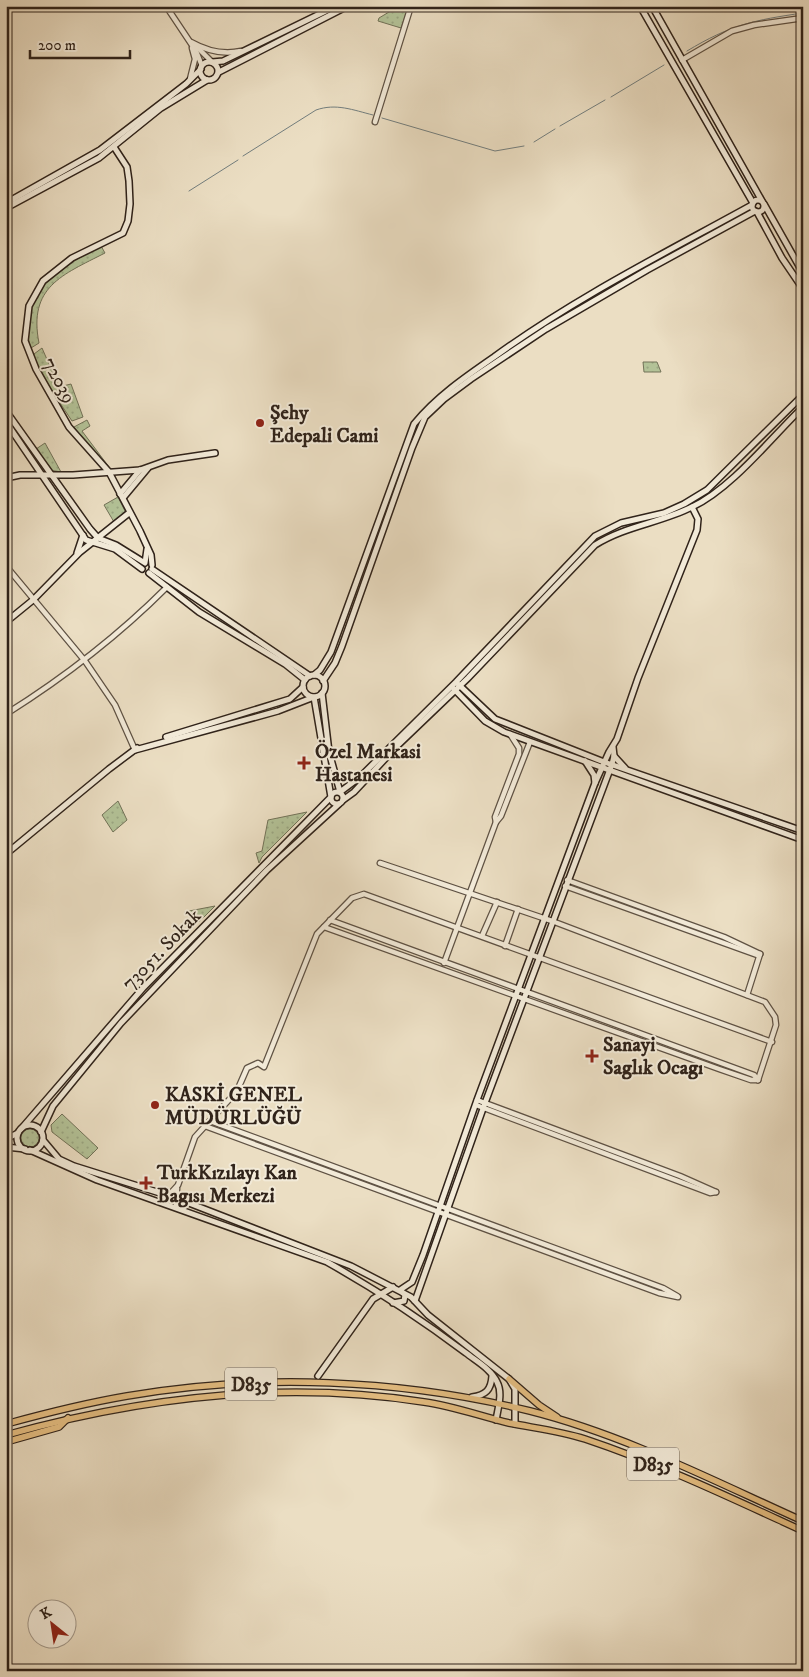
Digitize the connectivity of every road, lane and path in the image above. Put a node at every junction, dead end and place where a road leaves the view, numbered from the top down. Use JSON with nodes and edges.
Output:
{"nodes":[{"id":1,"x":166,"y":6,"type":"edge"},
{"id":2,"x":336,"y":6,"type":"edge"},
{"id":3,"x":348,"y":6,"type":"edge"},
{"id":4,"x":410,"y":6,"type":"edge"},
{"id":5,"x":640,"y":6,"type":"edge"},
{"id":6,"x":652,"y":6,"type":"edge"},
{"id":7,"x":803,"y":18,"type":"edge"},
{"id":8,"x":190,"y":42,"type":"junction"},
{"id":9,"x":246,"y":50,"type":"junction"},
{"id":10,"x":682,"y":60,"type":"junction"},
{"id":11,"x":212,"y":62,"type":"junction"},
{"id":12,"x":201,"y":68,"type":"junction"},
{"id":13,"x":218,"y":72,"type":"junction"},
{"id":14,"x":207,"y":80,"type":"junction"},
{"id":15,"x":186,"y":84,"type":"junction"},
{"id":16,"x":375,"y":122,"type":"dead end"},
{"id":17,"x":113,"y":145,"type":"junction"},
{"id":18,"x":763,"y":202,"type":"junction"},
{"id":19,"x":6,"y":203,"type":"edge"},
{"id":20,"x":750,"y":205,"type":"junction"},
{"id":21,"x":6,"y":208,"type":"edge"},
{"id":22,"x":758,"y":213,"type":"junction"},
{"id":23,"x":803,"y":273,"type":"edge"},
{"id":24,"x":803,"y":289,"type":"edge"},
{"id":25,"x":803,"y":396,"type":"edge"},
{"id":26,"x":803,"y":407,"type":"edge"},
{"id":27,"x":6,"y":411,"type":"edge"},
{"id":28,"x":6,"y":422,"type":"edge"},
{"id":29,"x":214,"y":452,"type":"dead end"},
{"id":30,"x":148,"y":468,"type":"junction"},
{"id":31,"x":140,"y":470,"type":"junction"},
{"id":32,"x":109,"y":472,"type":"junction"},
{"id":33,"x":44,"y":475,"type":"junction"},
{"id":34,"x":50,"y":476,"type":"junction"},
{"id":35,"x":6,"y":478,"type":"edge"},
{"id":36,"x":121,"y":496,"type":"junction"},
{"id":37,"x":692,"y":507,"type":"junction"},
{"id":38,"x":129,"y":513,"type":"junction"},
{"id":39,"x":90,"y":529,"type":"junction"},
{"id":40,"x":83,"y":535,"type":"junction"},
{"id":41,"x":95,"y":540,"type":"junction"},
{"id":42,"x":146,"y":545,"type":"junction"},
{"id":43,"x":75,"y":557,"type":"junction"},
{"id":44,"x":145,"y":563,"type":"junction"},
{"id":45,"x":6,"y":566,"type":"edge"},
{"id":46,"x":142,"y":569,"type":"junction"},
{"id":47,"x":151,"y":569,"type":"junction"},
{"id":48,"x":167,"y":587,"type":"junction"},
{"id":49,"x":33,"y":600,"type":"junction"},
{"id":50,"x":6,"y":622,"type":"edge"},
{"id":51,"x":85,"y":661,"type":"junction"},
{"id":52,"x":312,"y":676,"type":"junction"},
{"id":53,"x":468,"y":678,"type":"junction"},
{"id":54,"x":305,"y":680,"type":"junction"},
{"id":55,"x":323,"y":681,"type":"junction"},
{"id":56,"x":456,"y":686,"type":"junction"},
{"id":57,"x":303,"y":687,"type":"junction"},
{"id":58,"x":322,"y":693,"type":"junction"},
{"id":59,"x":314,"y":697,"type":"junction"},
{"id":60,"x":448,"y":698,"type":"junction"},
{"id":61,"x":482,"y":707,"type":"junction"},
{"id":62,"x":476,"y":712,"type":"junction"},
{"id":63,"x":6,"y":714,"type":"edge"},
{"id":64,"x":510,"y":734,"type":"junction"},
{"id":65,"x":530,"y":742,"type":"junction"},
{"id":66,"x":614,"y":747,"type":"junction"},
{"id":67,"x":135,"y":750,"type":"junction"},
{"id":68,"x":608,"y":752,"type":"junction"},
{"id":69,"x":614,"y":756,"type":"junction"},
{"id":70,"x":594,"y":758,"type":"junction"},
{"id":71,"x":585,"y":760,"type":"junction"},
{"id":72,"x":603,"y":764,"type":"junction"},
{"id":73,"x":610,"y":767,"type":"junction"},
{"id":74,"x":625,"y":769,"type":"junction"},
{"id":75,"x":622,"y":775,"type":"junction"},
{"id":76,"x":336,"y":781,"type":"junction"},
{"id":77,"x":328,"y":784,"type":"junction"},
{"id":78,"x":595,"y":784,"type":"junction"},
{"id":79,"x":351,"y":786,"type":"junction"},
{"id":80,"x":601,"y":790,"type":"junction"},
{"id":81,"x":340,"y":792,"type":"junction"},
{"id":82,"x":331,"y":797,"type":"junction"},
{"id":83,"x":341,"y":802,"type":"junction"},
{"id":84,"x":322,"y":807,"type":"junction"},
{"id":85,"x":496,"y":822,"type":"junction"},
{"id":86,"x":803,"y":831,"type":"edge"},
{"id":87,"x":803,"y":840,"type":"edge"},
{"id":88,"x":6,"y":854,"type":"edge"},
{"id":89,"x":380,"y":863,"type":"dead end"},
{"id":90,"x":568,"y":880,"type":"junction"},
{"id":91,"x":565,"y":886,"type":"junction"},
{"id":92,"x":470,"y":892,"type":"junction"},
{"id":93,"x":497,"y":902,"type":"junction"},
{"id":94,"x":518,"y":909,"type":"junction"},
{"id":95,"x":545,"y":919,"type":"junction"},
{"id":96,"x":330,"y":920,"type":"junction"},
{"id":97,"x":552,"y":921,"type":"junction"},
{"id":98,"x":324,"y":927,"type":"junction"},
{"id":99,"x":456,"y":927,"type":"junction"},
{"id":100,"x":482,"y":936,"type":"junction"},
{"id":101,"x":505,"y":946,"type":"junction"},
{"id":102,"x":760,"y":954,"type":"junction"},
{"id":103,"x":531,"y":955,"type":"junction"},
{"id":104,"x":539,"y":957,"type":"junction"},
{"id":105,"x":444,"y":963,"type":"junction"},
{"id":106,"x":518,"y":992,"type":"junction"},
{"id":107,"x":747,"y":994,"type":"junction"},
{"id":108,"x":525,"y":995,"type":"junction"},
{"id":109,"x":772,"y":1042,"type":"junction"},
{"id":110,"x":476,"y":1103,"type":"junction"},
{"id":111,"x":484,"y":1105,"type":"junction"},
{"id":112,"x":210,"y":1121,"type":"junction"},
{"id":113,"x":205,"y":1126,"type":"junction"},
{"id":114,"x":20,"y":1131,"type":"junction"},
{"id":115,"x":42,"y":1132,"type":"junction"},
{"id":116,"x":6,"y":1139,"type":"edge"},
{"id":117,"x":43,"y":1140,"type":"junction"},
{"id":118,"x":6,"y":1146,"type":"edge"},
{"id":119,"x":28,"y":1150,"type":"junction"},
{"id":120,"x":178,"y":1185,"type":"junction"},
{"id":121,"x":168,"y":1196,"type":"junction"},
{"id":122,"x":176,"y":1198,"type":"junction"},
{"id":123,"x":165,"y":1203,"type":"junction"},
{"id":124,"x":176,"y":1207,"type":"junction"},
{"id":125,"x":440,"y":1207,"type":"junction"},
{"id":126,"x":448,"y":1209,"type":"junction"},
{"id":127,"x":438,"y":1213,"type":"junction"},
{"id":128,"x":445,"y":1216,"type":"junction"},
{"id":129,"x":397,"y":1289,"type":"junction"},
{"id":130,"x":380,"y":1294,"type":"junction"},
{"id":131,"x":415,"y":1301,"type":"junction"},
{"id":132,"x":392,"y":1303,"type":"junction"},
{"id":133,"x":492,"y":1375,"type":"junction"},
{"id":134,"x":318,"y":1376,"type":"dead end"},
{"id":135,"x":509,"y":1379,"type":"junction"},
{"id":136,"x":472,"y":1398,"type":"junction"},
{"id":137,"x":499,"y":1404,"type":"junction"},
{"id":138,"x":516,"y":1408,"type":"junction"},
{"id":139,"x":68,"y":1418,"type":"junction"},
{"id":140,"x":496,"y":1420,"type":"junction"},
{"id":141,"x":566,"y":1422,"type":"junction"},
{"id":142,"x":6,"y":1424,"type":"edge"},
{"id":143,"x":515,"y":1424,"type":"junction"},
{"id":144,"x":6,"y":1435,"type":"edge"},
{"id":145,"x":6,"y":1442,"type":"edge"},
{"id":146,"x":803,"y":1521,"type":"edge"},
{"id":147,"x":803,"y":1531,"type":"edge"}],
"edges":[{"from":1,"to":8,"type":"street"},
{"from":2,"to":9,"type":"main road"},
{"from":3,"to":13,"type":"main road"},
{"from":4,"to":16,"type":"street"},
{"from":5,"to":20,"type":"main road"},
{"from":6,"to":10,"type":"main road"},
{"from":7,"to":10,"type":"street"},
{"from":8,"to":9,"type":"street"},
{"from":8,"to":11,"type":"street"},
{"from":8,"to":12,"type":"street"},
{"from":8,"to":15,"type":"street"},
{"from":9,"to":11,"type":"main road"},
{"from":10,"to":18,"type":"main road"},
{"from":11,"to":12,"type":"main road"},
{"from":11,"to":13,"type":"main road"},
{"from":12,"to":14,"type":"main road"},
{"from":12,"to":15,"type":"main road"},
{"from":13,"to":14,"type":"main road"},
{"from":14,"to":17,"type":"main road"},
{"from":15,"to":17,"type":"main road"},
{"from":17,"to":19,"type":"main road"},
{"from":17,"to":21,"type":"main road"},
{"from":17,"to":32,"type":"main road","name":"72039"},
{"from":18,"to":20,"type":"main road"},
{"from":18,"to":22,"type":"main road"},
{"from":18,"to":23,"type":"main road"},
{"from":20,"to":22,"type":"main road"},
{"from":20,"to":52,"type":"main road"},
{"from":22,"to":24,"type":"main road"},
{"from":22,"to":55,"type":"main road"},
{"from":25,"to":56,"type":"main road"},
{"from":26,"to":37,"type":"main road"},
{"from":27,"to":34,"type":"main road"},
{"from":28,"to":33,"type":"main road"},
{"from":29,"to":30,"type":"main road"},
{"from":30,"to":31,"type":"main road"},
{"from":30,"to":36,"type":"main road"},
{"from":31,"to":32,"type":"main road"},
{"from":31,"to":36,"type":"main road"},
{"from":32,"to":34,"type":"main road"},
{"from":32,"to":36,"type":"main road","name":"72039"},
{"from":33,"to":34,"type":"main road"},
{"from":33,"to":35,"type":"main road"},
{"from":33,"to":40,"type":"main road"},
{"from":34,"to":39,"type":"main road"},
{"from":36,"to":38,"type":"main road","name":"72039"},
{"from":37,"to":53,"type":"main road"},
{"from":37,"to":66,"type":"main road"},
{"from":38,"to":41,"type":"main road"},
{"from":38,"to":42,"type":"main road","name":"72039"},
{"from":39,"to":40,"type":"main road"},
{"from":39,"to":41,"type":"main road"},
{"from":40,"to":41,"type":"main road"},
{"from":40,"to":43,"type":"main road"},
{"from":41,"to":43,"type":"main road"},
{"from":41,"to":44,"type":"main road"},
{"from":41,"to":46,"type":"main road"},
{"from":42,"to":44,"type":"main road"},
{"from":42,"to":47,"type":"main road","name":"72039"},
{"from":43,"to":49,"type":"main road"},
{"from":44,"to":46,"type":"main road"},
{"from":44,"to":47,"type":"main road"},
{"from":45,"to":49,"type":"street"},
{"from":46,"to":47,"type":"main road"},
{"from":47,"to":48,"type":"main road"},
{"from":47,"to":52,"type":"main road"},
{"from":48,"to":51,"type":"street"},
{"from":48,"to":54,"type":"main road"},
{"from":49,"to":50,"type":"main road"},
{"from":49,"to":51,"type":"street"},
{"from":51,"to":63,"type":"street"},
{"from":51,"to":67,"type":"street"},
{"from":52,"to":54,"type":"main road"},
{"from":52,"to":55,"type":"main road"},
{"from":53,"to":56,"type":"main road"},
{"from":53,"to":61,"type":"main road"},
{"from":54,"to":57,"type":"main road"},
{"from":55,"to":58,"type":"main road"},
{"from":56,"to":60,"type":"main road"},
{"from":56,"to":61,"type":"main road"},
{"from":56,"to":62,"type":"main road"},
{"from":56,"to":79,"type":"main road","name":"73051. Sokak"},
{"from":57,"to":59,"type":"main road"},
{"from":57,"to":67,"type":"main road"},
{"from":58,"to":59,"type":"main road"},
{"from":58,"to":76,"type":"main road"},
{"from":59,"to":67,"type":"main road"},
{"from":59,"to":77,"type":"main road"},
{"from":60,"to":62,"type":"main road"},
{"from":60,"to":83,"type":"main road"},
{"from":61,"to":70,"type":"main road"},
{"from":62,"to":64,"type":"main road"},
{"from":64,"to":65,"type":"main road"},
{"from":64,"to":85,"type":"street"},
{"from":65,"to":71,"type":"main road"},
{"from":65,"to":85,"type":"street"},
{"from":66,"to":68,"type":"main road"},
{"from":66,"to":69,"type":"main road"},
{"from":67,"to":88,"type":"main road"},
{"from":68,"to":70,"type":"main road"},
{"from":68,"to":72,"type":"main road"},
{"from":69,"to":73,"type":"main road"},
{"from":69,"to":74,"type":"main road"},
{"from":70,"to":72,"type":"main road"},
{"from":71,"to":72,"type":"main road"},
{"from":71,"to":78,"type":"main road"},
{"from":72,"to":73,"type":"main road"},
{"from":72,"to":78,"type":"main road"},
{"from":73,"to":74,"type":"main road"},
{"from":73,"to":75,"type":"main road"},
{"from":73,"to":80,"type":"main road"},
{"from":74,"to":86,"type":"main road"},
{"from":75,"to":80,"type":"main road"},
{"from":75,"to":87,"type":"main road"},
{"from":76,"to":79,"type":"main road"},
{"from":76,"to":81,"type":"main road"},
{"from":77,"to":82,"type":"main road"},
{"from":77,"to":84,"type":"main road"},
{"from":78,"to":95,"type":"main road"},
{"from":79,"to":81,"type":"main road","name":"73051. Sokak"},
{"from":80,"to":90,"type":"main road"},
{"from":81,"to":82,"type":"main road","name":"73051. Sokak"},
{"from":81,"to":83,"type":"main road"},
{"from":82,"to":83,"type":"main road"},
{"from":82,"to":84,"type":"main road","name":"73051. Sokak"},
{"from":83,"to":115,"type":"main road"},
{"from":84,"to":114,"type":"main road","name":"73051. Sokak"},
{"from":85,"to":92,"type":"street"},
{"from":89,"to":92,"type":"street"},
{"from":90,"to":91,"type":"main road"},
{"from":90,"to":102,"type":"street"},
{"from":91,"to":97,"type":"main road"},
{"from":91,"to":102,"type":"street"},
{"from":92,"to":93,"type":"street"},
{"from":92,"to":99,"type":"street"},
{"from":93,"to":94,"type":"street"},
{"from":93,"to":100,"type":"street"},
{"from":94,"to":95,"type":"street"},
{"from":94,"to":101,"type":"street"},
{"from":95,"to":97,"type":"street"},
{"from":95,"to":103,"type":"main road"},
{"from":96,"to":98,"type":"street"},
{"from":96,"to":99,"type":"street"},
{"from":96,"to":105,"type":"street"},
{"from":97,"to":104,"type":"main road"},
{"from":97,"to":107,"type":"street"},
{"from":98,"to":106,"type":"street"},
{"from":98,"to":112,"type":"street"},
{"from":99,"to":100,"type":"street"},
{"from":99,"to":105,"type":"street"},
{"from":100,"to":101,"type":"street"},
{"from":101,"to":103,"type":"street"},
{"from":102,"to":107,"type":"street"},
{"from":103,"to":104,"type":"street"},
{"from":103,"to":106,"type":"main road"},
{"from":104,"to":108,"type":"main road"},
{"from":104,"to":109,"type":"street"},
{"from":105,"to":106,"type":"street"},
{"from":106,"to":108,"type":"street"},
{"from":106,"to":110,"type":"main road"},
{"from":107,"to":109,"type":"street"},
{"from":108,"to":109,"type":"street"},
{"from":108,"to":111,"type":"main road"},
{"from":110,"to":111,"type":"street"},
{"from":110,"to":125,"type":"main road"},
{"from":111,"to":111,"type":"street"},
{"from":111,"to":126,"type":"main road"},
{"from":112,"to":113,"type":"street"},
{"from":112,"to":125,"type":"street"},
{"from":113,"to":120,"type":"street"},
{"from":113,"to":127,"type":"street"},
{"from":114,"to":115,"type":"main road"},
{"from":114,"to":116,"type":"main road"},
{"from":114,"to":119,"type":"main road"},
{"from":115,"to":117,"type":"main road"},
{"from":117,"to":119,"type":"main road"},
{"from":117,"to":121,"type":"main road"},
{"from":118,"to":119,"type":"main road"},
{"from":119,"to":123,"type":"main road"},
{"from":120,"to":121,"type":"street"},
{"from":120,"to":122,"type":"street"},
{"from":121,"to":122,"type":"main road"},
{"from":121,"to":123,"type":"street"},
{"from":122,"to":124,"type":"street"},
{"from":122,"to":129,"type":"main road"},
{"from":123,"to":124,"type":"main road"},
{"from":124,"to":130,"type":"main road"},
{"from":125,"to":126,"type":"street"},
{"from":125,"to":127,"type":"main road"},
{"from":126,"to":128,"type":"main road"},
{"from":126,"to":128,"type":"street"},
{"from":127,"to":128,"type":"street"},
{"from":127,"to":129,"type":"main road"},
{"from":128,"to":131,"type":"main road"},
{"from":129,"to":130,"type":"main road"},
{"from":129,"to":131,"type":"main road"},
{"from":129,"to":132,"type":"main road"},
{"from":130,"to":132,"type":"main road"},
{"from":130,"to":134,"type":"main road"},
{"from":131,"to":135,"type":"main road"},
{"from":132,"to":133,"type":"main road"},
{"from":133,"to":136,"type":"main road"},
{"from":133,"to":137,"type":"main road"},
{"from":135,"to":138,"type":"main road"},
{"from":135,"to":141,"type":"highway"},
{"from":136,"to":137,"type":"highway","number":"D835"},
{"from":136,"to":142,"type":"highway","number":"D835"},
{"from":137,"to":138,"type":"highway","number":"D835"},
{"from":137,"to":140,"type":"main road"},
{"from":138,"to":141,"type":"highway","number":"D835"},
{"from":138,"to":143,"type":"main road"},
{"from":139,"to":140,"type":"highway","number":"D835"},
{"from":139,"to":144,"type":"highway","number":"D835"},
{"from":139,"to":145,"type":"highway"},
{"from":140,"to":143,"type":"highway","number":"D835"},
{"from":141,"to":146,"type":"highway","number":"D835"},
{"from":143,"to":147,"type":"highway","number":"D835"}]}
